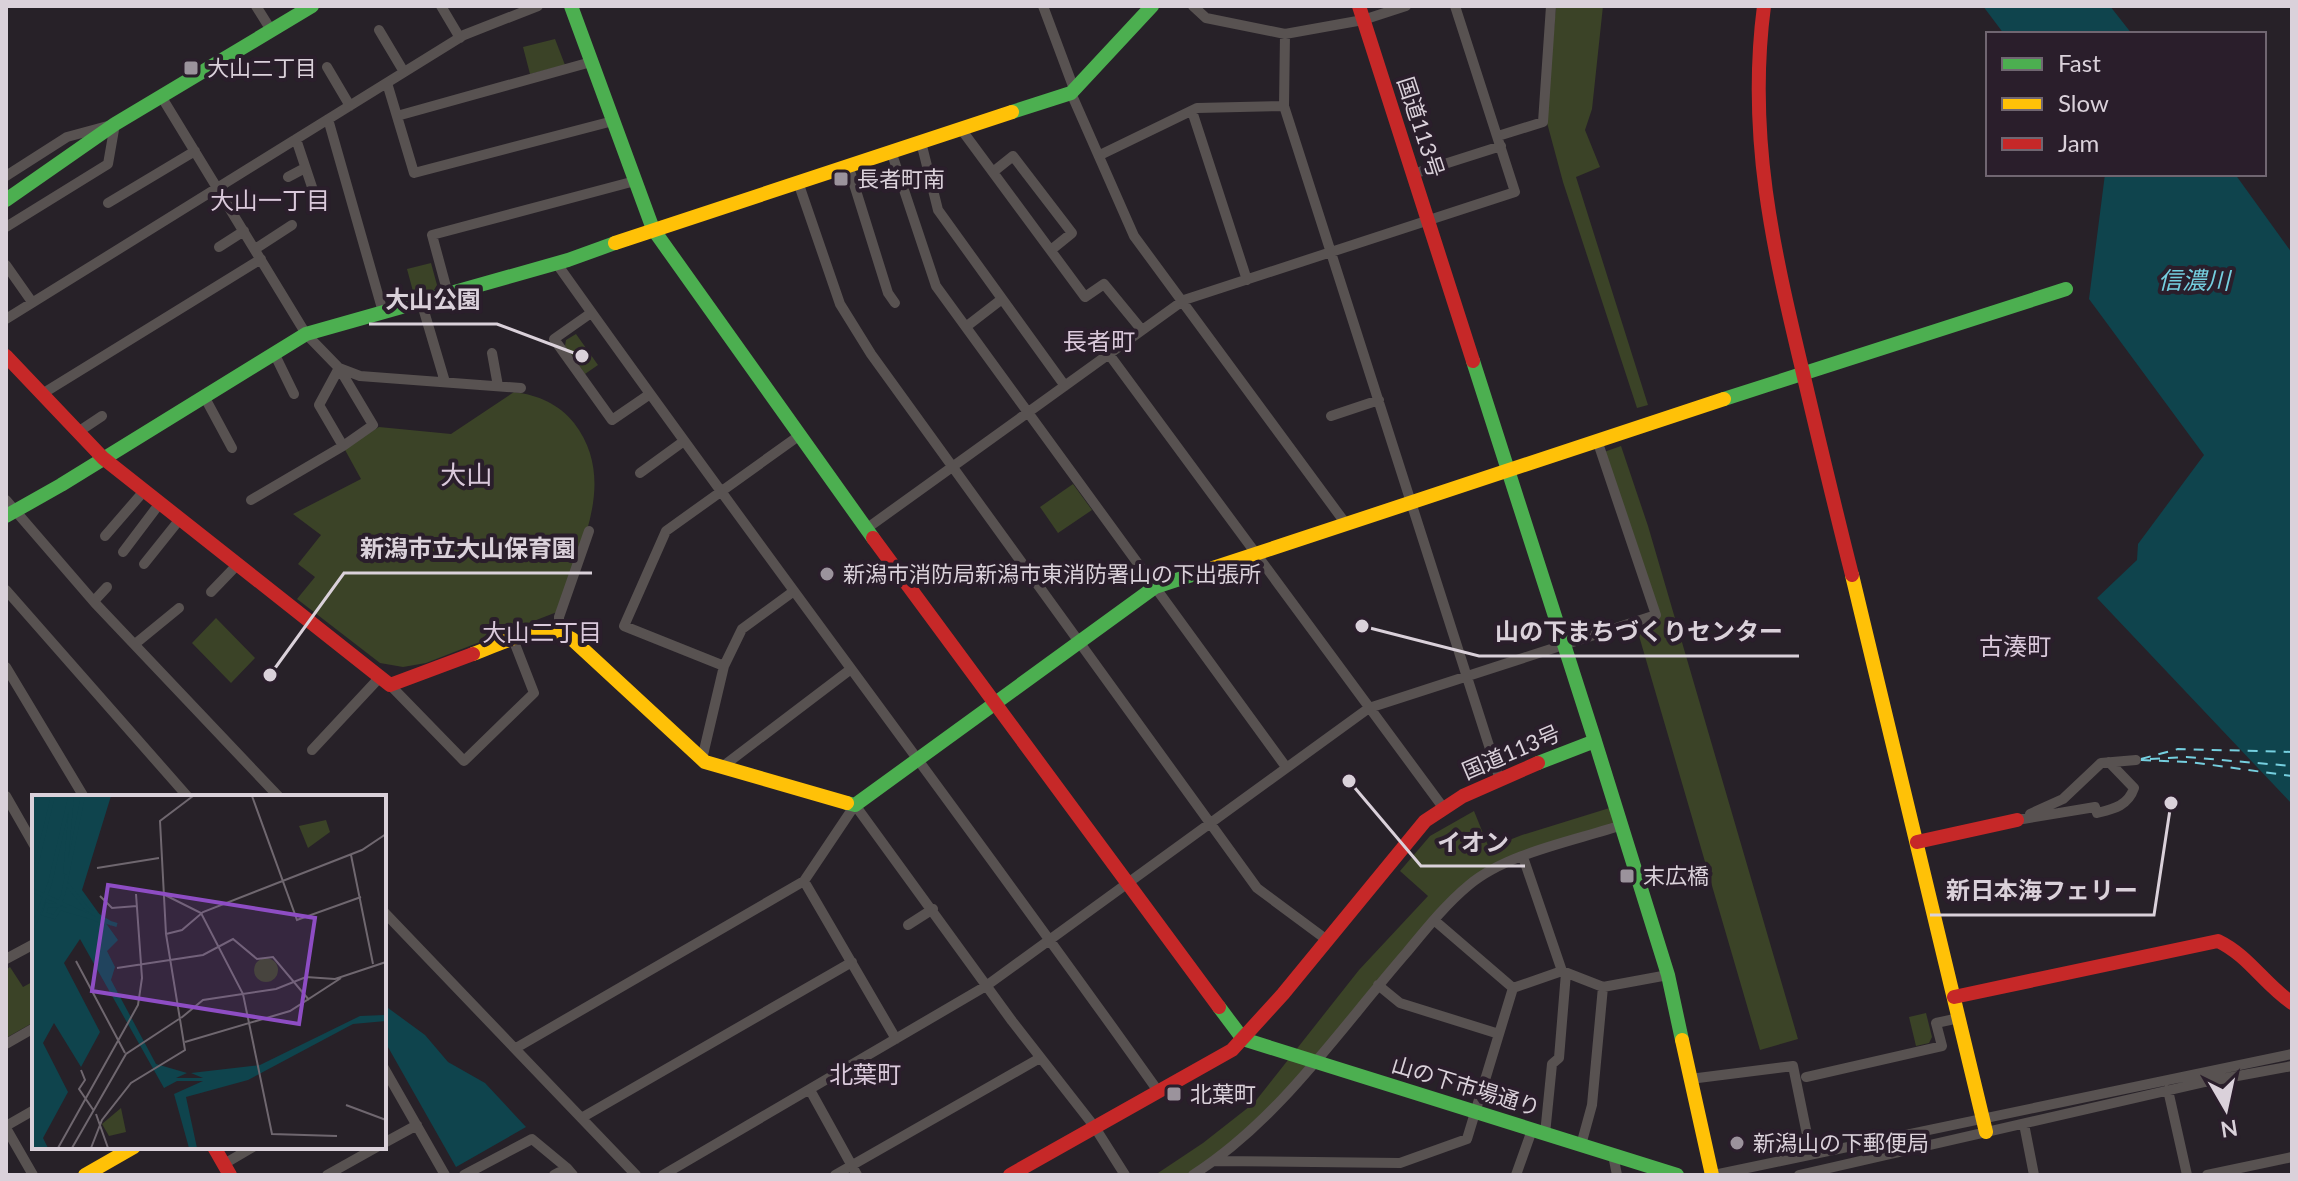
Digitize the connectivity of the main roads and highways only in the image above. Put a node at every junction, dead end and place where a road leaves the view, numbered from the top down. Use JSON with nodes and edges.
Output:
{"nodes":[{"id":1,"x":312,"y":6,"type":"edge"},
{"id":2,"x":571,"y":6,"type":"edge"},
{"id":3,"x":1152,"y":6,"type":"edge"},
{"id":4,"x":1764,"y":6,"type":"edge"},
{"id":5,"x":1361,"y":13,"type":"edge"},
{"id":6,"x":6,"y":200,"type":"edge"},
{"id":7,"x":653,"y":229,"type":"junction"},
{"id":8,"x":2066,"y":289,"type":"dead end"},
{"id":9,"x":6,"y":356,"type":"edge"},
{"id":10,"x":1804,"y":373,"type":"junction"},
{"id":11,"x":103,"y":458,"type":"junction"},
{"id":12,"x":1507,"y":471,"type":"junction"},
{"id":13,"x":9,"y":509,"type":"edge"},
{"id":14,"x":995,"y":702,"type":"junction"},
{"id":15,"x":1595,"y":741,"type":"junction"},
{"id":16,"x":2017,"y":820,"type":"road end"},
{"id":17,"x":1917,"y":842,"type":"junction"},
{"id":18,"x":1954,"y":997,"type":"junction"},
{"id":19,"x":2292,"y":1003,"type":"edge"},
{"id":20,"x":1243,"y":1039,"type":"junction"},
{"id":21,"x":1984,"y":1125,"type":"road end"},
{"id":22,"x":130,"y":1149,"type":"edge"},
{"id":23,"x":215,"y":1149,"type":"edge"},
{"id":24,"x":227,"y":1169,"type":"edge"},
{"id":25,"x":85,"y":1175,"type":"edge"},
{"id":26,"x":1010,"y":1175,"type":"edge"},
{"id":27,"x":1677,"y":1175,"type":"edge"},
{"id":28,"x":1713,"y":1175,"type":"edge"}],
"edges":[{"from":1,"to":6,"type":"main road"},
{"from":2,"to":7,"type":"main road"},
{"from":3,"to":7,"type":"main road"},
{"from":4,"to":10,"type":"main road"},
{"from":5,"to":12,"type":"main road","name":"国道113号"},
{"from":7,"to":11,"type":"main road"},
{"from":7,"to":14,"type":"main road"},
{"from":8,"to":10,"type":"main road"},
{"from":9,"to":11,"type":"main road"},
{"from":10,"to":12,"type":"main road"},
{"from":10,"to":17,"type":"main road"},
{"from":11,"to":13,"type":"main road"},
{"from":11,"to":14,"type":"main road"},
{"from":12,"to":14,"type":"main road"},
{"from":12,"to":15,"type":"main road","name":"国道113号"},
{"from":14,"to":20,"type":"main road"},
{"from":15,"to":20,"type":"main road","name":"国道113号"},
{"from":15,"to":28,"type":"main road"},
{"from":16,"to":17,"type":"main road"},
{"from":17,"to":18,"type":"main road"},
{"from":18,"to":19,"type":"main road"},
{"from":18,"to":21,"type":"main road"},
{"from":20,"to":26,"type":"main road","name":"国道113号"},
{"from":20,"to":27,"type":"main road","name":"山の下市場通り"},
{"from":22,"to":25,"type":"main road"},
{"from":23,"to":24,"type":"main road"}]}
